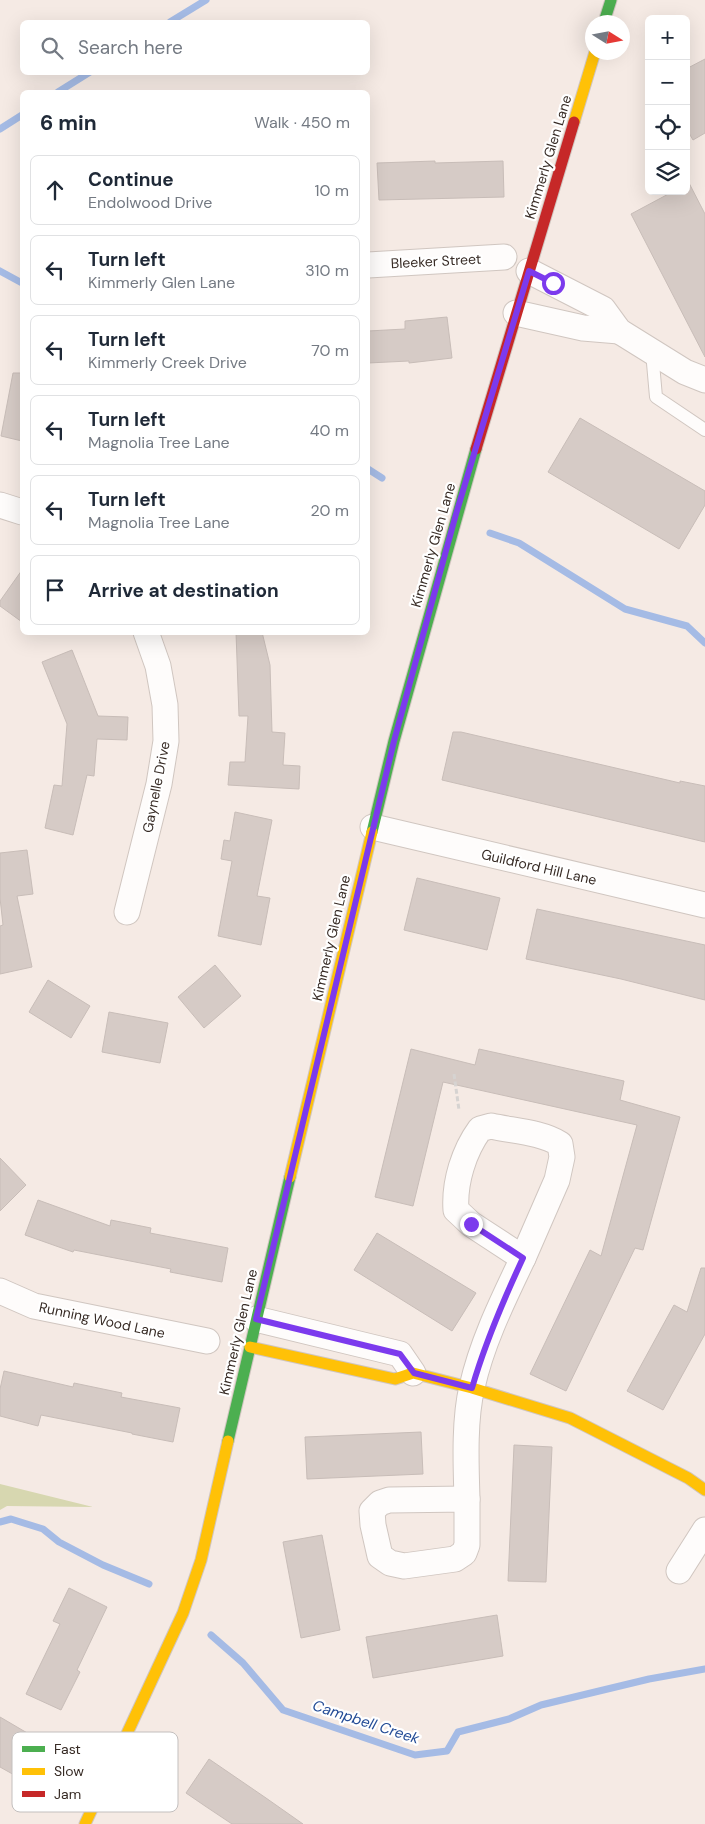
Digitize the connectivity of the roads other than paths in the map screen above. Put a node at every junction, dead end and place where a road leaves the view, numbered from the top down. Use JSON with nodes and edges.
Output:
{"nodes":[{"id":1,"x":611,"y":0,"type":"edge"},
{"id":2,"x":606,"y":15,"type":"edge"},
{"id":3,"x":593,"y":60,"type":"edge"},
{"id":4,"x":504,"y":257,"type":"dead end"},
{"id":5,"x":370,"y":265,"type":"edge"},
{"id":6,"x":529,"y":271,"type":"junction"},
{"id":7,"x":516,"y":314,"type":"junction"},
{"id":8,"x":619,"y":331,"type":"junction"},
{"id":9,"x":652,"y":352,"type":"junction"},
{"id":10,"x":705,"y":380,"type":"edge"},
{"id":11,"x":705,"y":430,"type":"edge"},
{"id":12,"x":0,"y":506,"type":"edge"},
{"id":13,"x":20,"y":511,"type":"edge"},
{"id":14,"x":147,"y":635,"type":"edge"},
{"id":15,"x":373,"y":827,"type":"junction"},
{"id":16,"x":705,"y":905,"type":"edge"},
{"id":17,"x":126,"y":912,"type":"dead end"},
{"id":18,"x":523,"y":1258,"type":"junction"},
{"id":19,"x":0,"y":1291,"type":"edge"},
{"id":20,"x":256,"y":1319,"type":"junction"},
{"id":21,"x":206,"y":1341,"type":"dead end"},
{"id":22,"x":250,"y":1347,"type":"junction"},
{"id":23,"x":414,"y":1373,"type":"junction"},
{"id":24,"x":472,"y":1388,"type":"junction"},
{"id":25,"x":705,"y":1490,"type":"edge"},
{"id":26,"x":467,"y":1499,"type":"dead end"},
{"id":27,"x":705,"y":1530,"type":"edge"},
{"id":28,"x":679,"y":1571,"type":"dead end"},
{"id":29,"x":128,"y":1732,"type":"edge"},
{"id":30,"x":91,"y":1812,"type":"edge"},
{"id":31,"x":85,"y":1824,"type":"edge"}],
"edges":[{"from":1,"to":2,"type":"street"},
{"from":3,"to":6,"type":"street","name":"Kimmerly Glen Lane"},
{"from":4,"to":5,"type":"street","name":"Bleeker Street"},
{"from":6,"to":7,"type":"street","name":"Kimmerly Glen Lane"},
{"from":6,"to":8,"type":"street"},
{"from":7,"to":8,"type":"street"},
{"from":7,"to":15,"type":"street","name":"Kimmerly Glen Lane"},
{"from":8,"to":9,"type":"street"},
{"from":9,"to":10,"type":"street"},
{"from":9,"to":11,"type":"lane"},
{"from":12,"to":13,"type":"street"},
{"from":14,"to":17,"type":"street","name":"Gaynelle Drive"},
{"from":15,"to":16,"type":"street","name":"Guildford Hill Lane"},
{"from":15,"to":20,"type":"street","name":"Kimmerly Glen Lane"},
{"from":18,"to":18,"type":"street"},
{"from":18,"to":24,"type":"street"},
{"from":19,"to":21,"type":"street","name":"Running Wood Lane"},
{"from":20,"to":22,"type":"street","name":"Kimmerly Glen Lane"},
{"from":20,"to":23,"type":"street"},
{"from":22,"to":23,"type":"street"},
{"from":22,"to":29,"type":"street","name":"Kimmerly Glen Lane"},
{"from":23,"to":24,"type":"street"},
{"from":24,"to":25,"type":"street"},
{"from":24,"to":26,"type":"street"},
{"from":27,"to":28,"type":"street"},
{"from":30,"to":31,"type":"street","name":"Kimmerly Glen Lane"}]}
